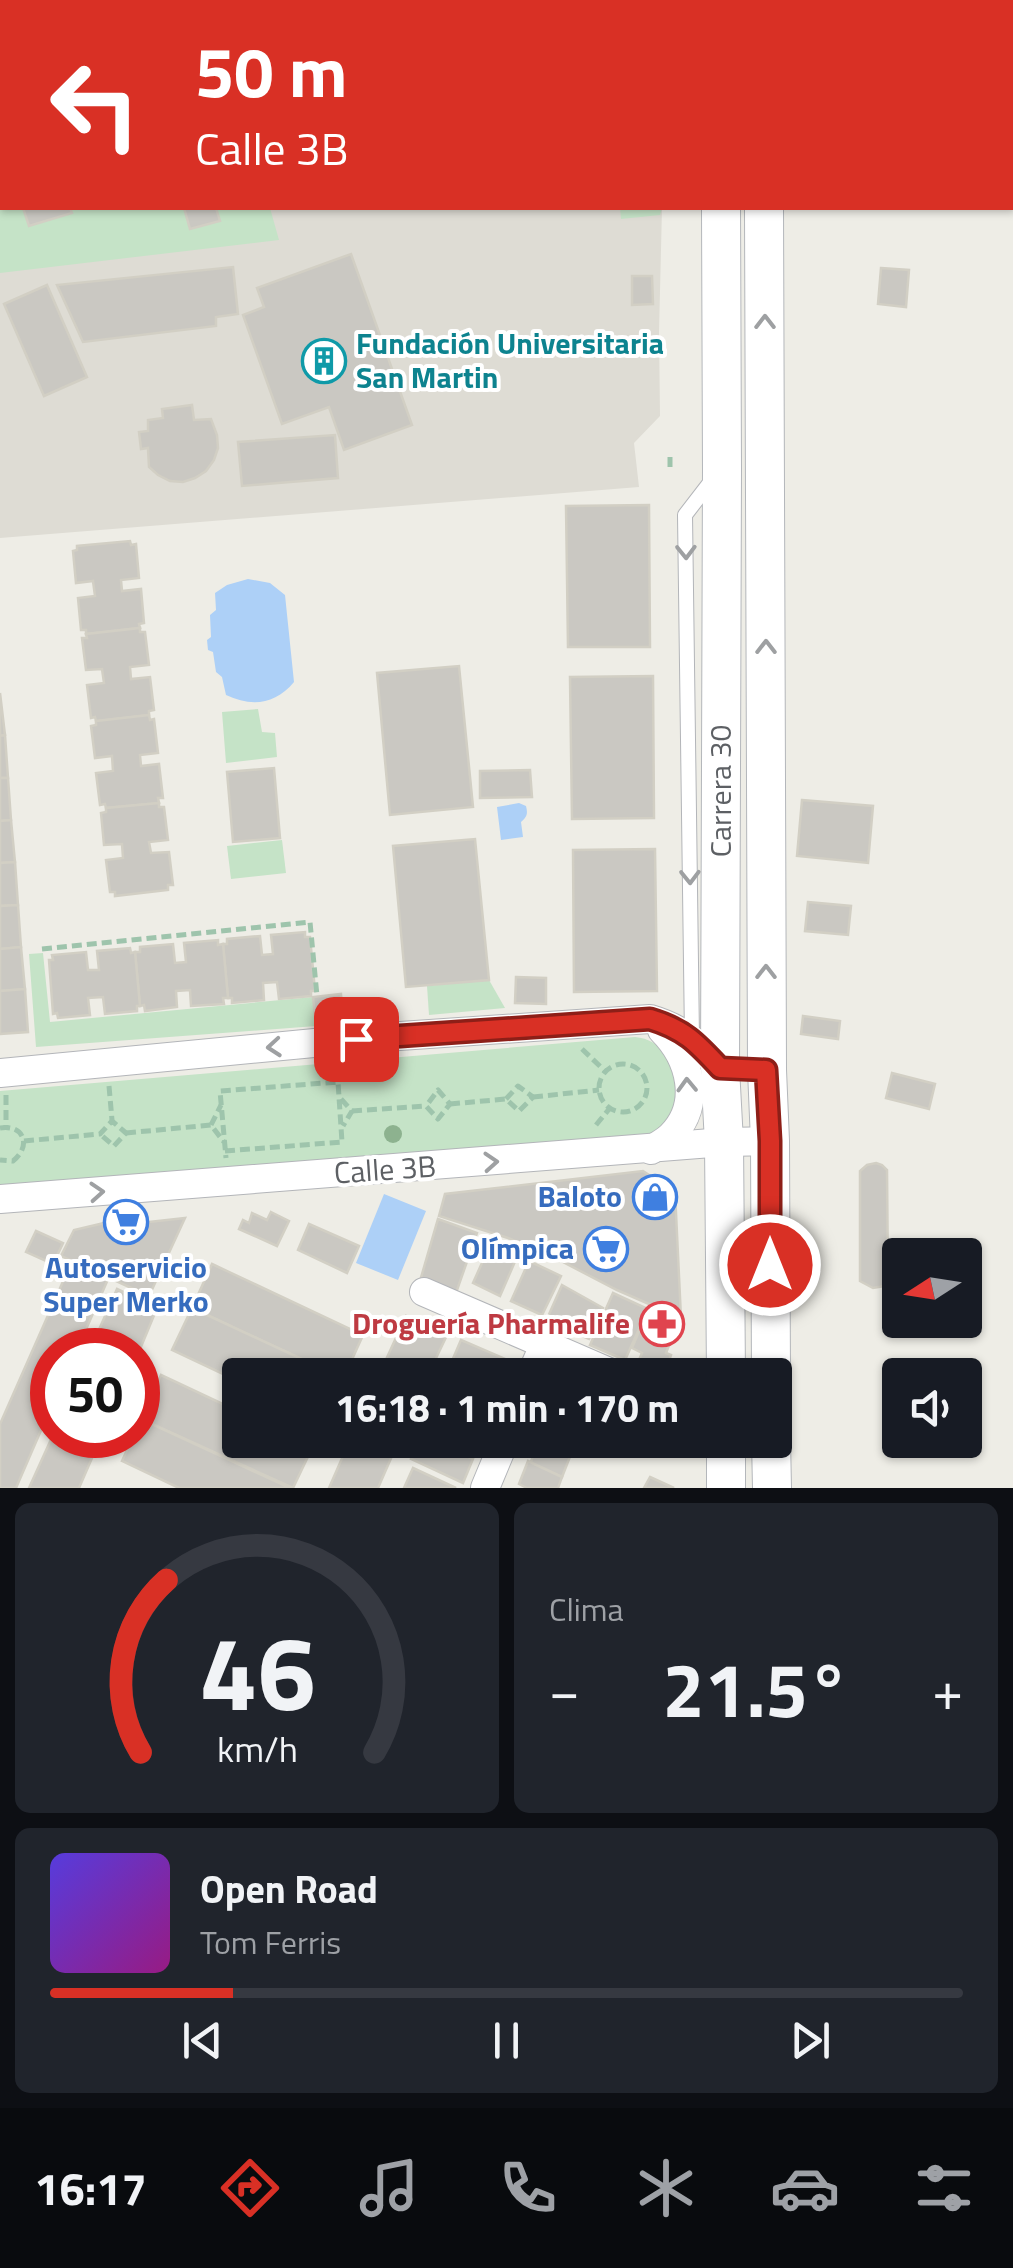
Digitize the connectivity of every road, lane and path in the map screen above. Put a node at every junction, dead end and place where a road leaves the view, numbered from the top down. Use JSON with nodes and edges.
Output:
{"nodes":[{"id":1,"x":720,"y":210,"type":"edge"},
{"id":2,"x":764,"y":210,"type":"edge"},
{"id":3,"x":670,"y":457,"type":"dead end"},
{"id":4,"x":670,"y":467,"type":"dead end"},
{"id":5,"x":722,"y":468,"type":"junction"},
{"id":6,"x":42,"y":949,"type":"dead end"},
{"id":7,"x":317,"y":996,"type":"dead end"},
{"id":8,"x":650,"y":1019,"type":"junction"},
{"id":9,"x":692,"y":1038,"type":"junction"},
{"id":10,"x":576,"y":1043,"type":"dead end"},
{"id":11,"x":720,"y":1068,"type":"junction"},
{"id":12,"x":766,"y":1070,"type":"junction"},
{"id":13,"x":606,"y":1072,"type":"junction"},
{"id":14,"x":3,"y":1082,"type":"edge"},
{"id":15,"x":109,"y":1083,"type":"dead end"},
{"id":16,"x":600,"y":1090,"type":"junction"},
{"id":17,"x":339,"y":1097,"type":"junction"},
{"id":18,"x":533,"y":1097,"type":"junction"},
{"id":19,"x":506,"y":1099,"type":"junction"},
{"id":20,"x":221,"y":1104,"type":"junction"},
{"id":21,"x":450,"y":1104,"type":"junction"},
{"id":22,"x":426,"y":1106,"type":"junction"},
{"id":23,"x":352,"y":1111,"type":"junction"},
{"id":24,"x":112,"y":1121,"type":"junction"},
{"id":25,"x":211,"y":1125,"type":"junction"},
{"id":26,"x":3,"y":1128,"type":"edge"},
{"id":27,"x":341,"y":1128,"type":"junction"},
{"id":28,"x":126,"y":1132,"type":"junction"},
{"id":29,"x":100,"y":1134,"type":"junction"},
{"id":30,"x":24,"y":1141,"type":"junction"},
{"id":31,"x":770,"y":1141,"type":"junction"},
{"id":32,"x":224,"y":1142,"type":"junction"},
{"id":33,"x":724,"y":1142,"type":"junction"},
{"id":34,"x":652,"y":1150,"type":"junction"},
{"id":35,"x":0,"y":1160,"type":"edge"},
{"id":36,"x":0,"y":1199,"type":"edge"},
{"id":37,"x":424,"y":1292,"type":"dead end"},
{"id":38,"x":544,"y":1343,"type":"junction"},
{"id":39,"x":538,"y":1358,"type":"edge"},
{"id":40,"x":578,"y":1358,"type":"edge"},
{"id":41,"x":725,"y":1358,"type":"edge"},
{"id":42,"x":771,"y":1358,"type":"edge"},
{"id":43,"x":497,"y":1458,"type":"edge"},
{"id":44,"x":724,"y":1458,"type":"edge"},
{"id":45,"x":772,"y":1458,"type":"edge"},
{"id":46,"x":485,"y":1488,"type":"edge"},
{"id":47,"x":724,"y":1488,"type":"edge"},
{"id":48,"x":772,"y":1488,"type":"edge"}],
"edges":[{"from":1,"to":5,"type":"main road","name":"Carrera 30"},
{"from":12,"to":2,"type":"main road","name":"Carrera 30","one_way":true},
{"from":3,"to":4,"type":"path"},
{"from":5,"to":9,"type":"lane","one_way":true},
{"from":5,"to":11,"type":"main road","name":"Carrera 30"},
{"from":6,"to":7,"type":"path"},
{"from":8,"to":9,"type":"street"},
{"from":8,"to":14,"type":"street","one_way":true},
{"from":34,"to":8,"type":"street","one_way":true},
{"from":9,"to":11,"type":"street"},
{"from":10,"to":13,"type":"path"},
{"from":11,"to":12,"type":"main road"},
{"from":11,"to":33,"type":"main road","name":"Carrera 30"},
{"from":12,"to":31,"type":"main road","name":"Carrera 30"},
{"from":13,"to":16,"type":"path"},
{"from":13,"to":16,"type":"path"},
{"from":14,"to":26,"type":"path"},
{"from":15,"to":24,"type":"path"},
{"from":16,"to":18,"type":"path"},
{"from":17,"to":20,"type":"path"},
{"from":17,"to":23,"type":"path"},
{"from":17,"to":27,"type":"path"},
{"from":18,"to":19,"type":"path"},
{"from":18,"to":19,"type":"path"},
{"from":19,"to":21,"type":"path"},
{"from":20,"to":25,"type":"path"},
{"from":20,"to":32,"type":"path"},
{"from":21,"to":22,"type":"path"},
{"from":21,"to":22,"type":"path"},
{"from":22,"to":23,"type":"path"},
{"from":23,"to":27,"type":"path"},
{"from":24,"to":28,"type":"path"},
{"from":24,"to":29,"type":"path"},
{"from":25,"to":28,"type":"path"},
{"from":25,"to":32,"type":"path"},
{"from":26,"to":30,"type":"path"},
{"from":27,"to":32,"type":"path"},
{"from":28,"to":29,"type":"path"},
{"from":29,"to":30,"type":"path"},
{"from":30,"to":35,"type":"path"},
{"from":31,"to":33,"type":"street","name":"Calle 3B"},
{"from":31,"to":42,"type":"main road","name":"Carrera 30"},
{"from":33,"to":34,"type":"street","name":"Calle 3B"},
{"from":33,"to":41,"type":"main road","name":"Carrera 30"},
{"from":36,"to":34,"type":"street","name":"Calle 3B","one_way":true},
{"from":37,"to":38,"type":"street"},
{"from":38,"to":39,"type":"street"},
{"from":38,"to":40,"type":"street"},
{"from":43,"to":46,"type":"street"},
{"from":44,"to":47,"type":"main road"},
{"from":45,"to":48,"type":"main road"}]}
